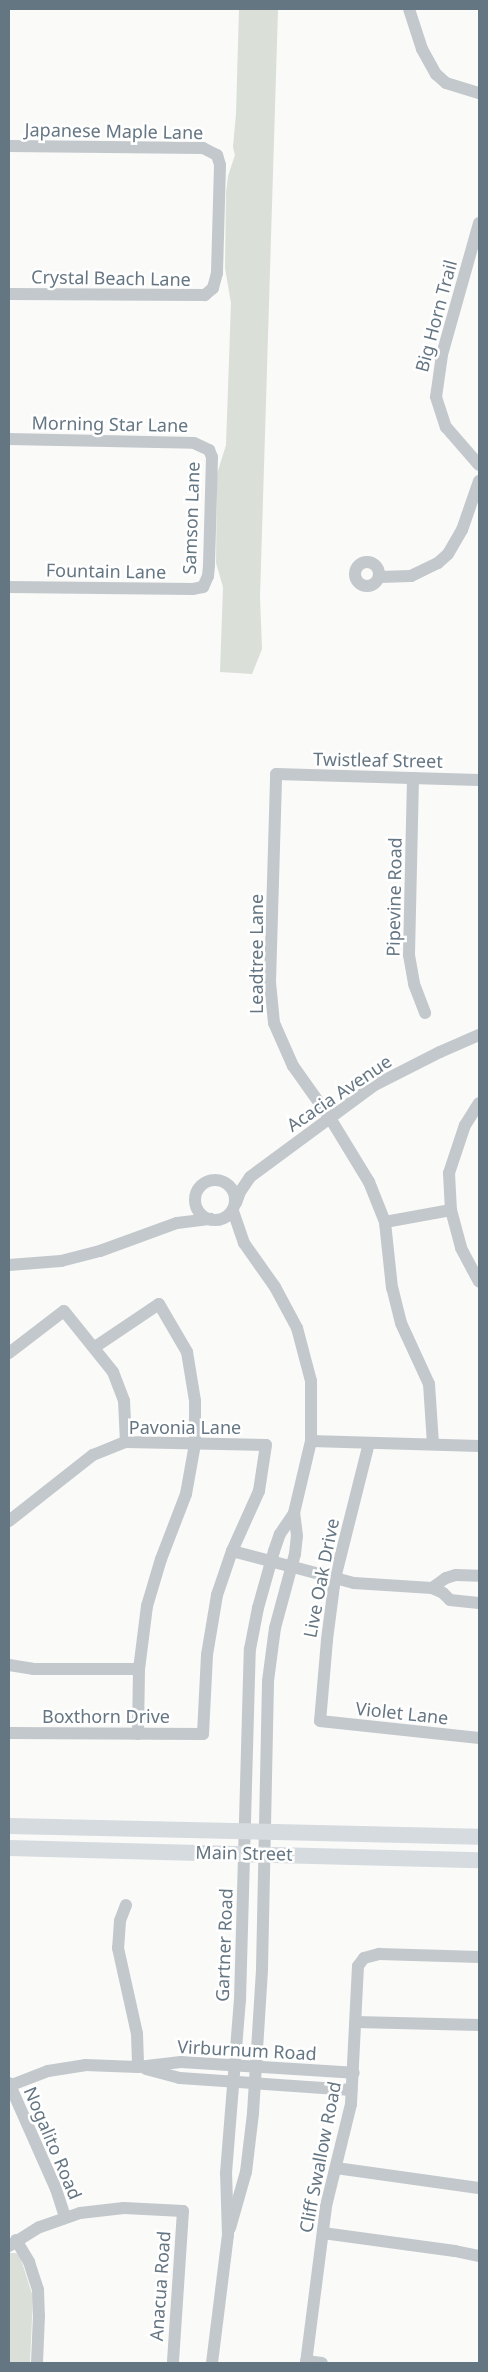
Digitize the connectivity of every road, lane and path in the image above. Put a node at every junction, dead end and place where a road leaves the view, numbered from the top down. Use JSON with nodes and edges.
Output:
{"nodes":[{"id":1,"x":409,"y":9,"type":"edge"},
{"id":2,"x":479,"y":93,"type":"edge"},
{"id":3,"x":9,"y":146,"type":"edge"},
{"id":4,"x":479,"y":223,"type":"edge"},
{"id":5,"x":211,"y":291,"type":"joint"},
{"id":6,"x":9,"y":294,"type":"edge"},
{"id":7,"x":9,"y":439,"type":"edge"},
{"id":8,"x":209,"y":450,"type":"joint"},
{"id":9,"x":479,"y":465,"type":"edge"},
{"id":10,"x":479,"y":481,"type":"edge"},
{"id":11,"x":379,"y":577,"type":"dead end"},
{"id":12,"x":203,"y":586,"type":"joint"},
{"id":13,"x":9,"y":588,"type":"edge"},
{"id":14,"x":276,"y":774,"type":"joint"},
{"id":15,"x":414,"y":778,"type":"junction"},
{"id":16,"x":479,"y":780,"type":"edge"},
{"id":17,"x":425,"y":1013,"type":"dead end"},
{"id":18,"x":479,"y":1035,"type":"edge"},
{"id":19,"x":479,"y":1103,"type":"edge"},
{"id":20,"x":330,"y":1118,"type":"junction"},
{"id":21,"x":250,"y":1176,"type":"junction"},
{"id":22,"x":219,"y":1181,"type":"junction"},
{"id":23,"x":194,"y":1204,"type":"junction"},
{"id":24,"x":234,"y":1207,"type":"junction"},
{"id":25,"x":452,"y":1210,"type":"junction"},
{"id":26,"x":215,"y":1220,"type":"junction"},
{"id":27,"x":385,"y":1222,"type":"junction"},
{"id":28,"x":177,"y":1223,"type":"junction"},
{"id":29,"x":244,"y":1243,"type":"junction"},
{"id":30,"x":9,"y":1265,"type":"edge"},
{"id":31,"x":479,"y":1282,"type":"edge"},
{"id":32,"x":95,"y":1347,"type":"junction"},
{"id":33,"x":9,"y":1353,"type":"edge"},
{"id":34,"x":311,"y":1441,"type":"junction"},
{"id":35,"x":126,"y":1442,"type":"junction"},
{"id":36,"x":369,"y":1443,"type":"junction"},
{"id":37,"x":195,"y":1444,"type":"junction"},
{"id":38,"x":433,"y":1444,"type":"junction"},
{"id":39,"x":479,"y":1446,"type":"edge"},
{"id":40,"x":294,"y":1513,"type":"junction"},
{"id":41,"x":9,"y":1521,"type":"edge"},
{"id":42,"x":232,"y":1550,"type":"junction"},
{"id":43,"x":271,"y":1561,"type":"junction"},
{"id":44,"x":291,"y":1566,"type":"junction"},
{"id":45,"x":479,"y":1576,"type":"edge"},
{"id":46,"x":335,"y":1578,"type":"junction"},
{"id":47,"x":432,"y":1588,"type":"junction"},
{"id":48,"x":479,"y":1603,"type":"edge"},
{"id":49,"x":9,"y":1665,"type":"edge"},
{"id":50,"x":139,"y":1669,"type":"junction"},
{"id":51,"x":320,"y":1721,"type":"joint"},
{"id":52,"x":9,"y":1733,"type":"edge"},
{"id":53,"x":138,"y":1734,"type":"junction"},
{"id":54,"x":479,"y":1738,"type":"edge"},
{"id":55,"x":9,"y":1826,"type":"edge"},
{"id":56,"x":244,"y":1832,"type":"junction"},
{"id":57,"x":265,"y":1832,"type":"junction"},
{"id":58,"x":479,"y":1838,"type":"edge"},
{"id":59,"x":9,"y":1848,"type":"edge"},
{"id":60,"x":244,"y":1853,"type":"junction"},
{"id":61,"x":265,"y":1854,"type":"junction"},
{"id":62,"x":479,"y":1860,"type":"edge"},
{"id":63,"x":126,"y":1905,"type":"dead end"},
{"id":64,"x":479,"y":1958,"type":"edge"},
{"id":65,"x":356,"y":2022,"type":"junction"},
{"id":66,"x":479,"y":2025,"type":"edge"},
{"id":67,"x":236,"y":2066,"type":"junction"},
{"id":68,"x":138,"y":2067,"type":"junction"},
{"id":69,"x":257,"y":2067,"type":"junction"},
{"id":70,"x":354,"y":2074,"type":"junction"},
{"id":71,"x":234,"y":2082,"type":"junction"},
{"id":72,"x":256,"y":2083,"type":"junction"},
{"id":73,"x":9,"y":2085,"type":"edge"},
{"id":74,"x":352,"y":2090,"type":"junction"},
{"id":75,"x":336,"y":2168,"type":"junction"},
{"id":76,"x":479,"y":2188,"type":"edge"},
{"id":77,"x":65,"y":2217,"type":"junction"},
{"id":78,"x":323,"y":2233,"type":"junction"},
{"id":79,"x":228,"y":2235,"type":"junction"},
{"id":80,"x":12,"y":2243,"type":"edge"},
{"id":81,"x":479,"y":2256,"type":"edge"},
{"id":82,"x":306,"y":2362,"type":"edge"},
{"id":83,"x":36,"y":2363,"type":"edge"},
{"id":84,"x":173,"y":2363,"type":"edge"},
{"id":85,"x":212,"y":2363,"type":"edge"},
{"id":86,"x":322,"y":2363,"type":"edge"}],
"edges":[{"from":1,"to":2,"type":"street"},
{"from":3,"to":5,"type":"street","name":"Japanese Maple Lane"},
{"from":4,"to":9,"type":"street","name":"Big Horn Trail"},
{"from":5,"to":6,"type":"street","name":"Crystal Beach Lane"},
{"from":7,"to":8,"type":"street","name":"Morning Star Lane"},
{"from":8,"to":12,"type":"street","name":"Samson Lane"},
{"from":10,"to":11,"type":"street"},
{"from":12,"to":13,"type":"street","name":"Fountain Lane"},
{"from":14,"to":15,"type":"street","name":"Twistleaf Street"},
{"from":14,"to":20,"type":"street","name":"Leadtree Lane"},
{"from":15,"to":16,"type":"street","name":"Twistleaf Street"},
{"from":15,"to":17,"type":"street","name":"Pipevine Road"},
{"from":18,"to":20,"type":"street","name":"Acacia Avenue"},
{"from":19,"to":25,"type":"street"},
{"from":20,"to":21,"type":"street","name":"Acacia Avenue"},
{"from":20,"to":27,"type":"street","name":"Leadtree Lane"},
{"from":21,"to":22,"type":"street"},
{"from":21,"to":24,"type":"street"},
{"from":22,"to":23,"type":"street"},
{"from":22,"to":24,"type":"street"},
{"from":23,"to":26,"type":"street"},
{"from":23,"to":28,"type":"street"},
{"from":24,"to":26,"type":"street"},
{"from":24,"to":29,"type":"street"},
{"from":25,"to":27,"type":"street"},
{"from":25,"to":31,"type":"street"},
{"from":26,"to":28,"type":"street"},
{"from":26,"to":29,"type":"street"},
{"from":27,"to":38,"type":"street","name":"Leadtree Lane"},
{"from":28,"to":30,"type":"street"},
{"from":29,"to":34,"type":"street","name":"Gartner Road"},
{"from":32,"to":33,"type":"street"},
{"from":32,"to":35,"type":"street"},
{"from":32,"to":37,"type":"street"},
{"from":34,"to":36,"type":"street"},
{"from":34,"to":40,"type":"street","name":"Gartner Road"},
{"from":35,"to":37,"type":"street","name":"Pavonia Lane"},
{"from":35,"to":41,"type":"street","name":"Pavonia Lane"},
{"from":36,"to":38,"type":"street"},
{"from":36,"to":46,"type":"street","name":"Live Oak Drive"},
{"from":37,"to":42,"type":"street","name":"Pavonia Lane"},
{"from":37,"to":50,"type":"street"},
{"from":38,"to":39,"type":"street"},
{"from":40,"to":43,"type":"street","name":"Gartner Road"},
{"from":40,"to":44,"type":"street","name":"Gartner Road"},
{"from":42,"to":43,"type":"street"},
{"from":42,"to":53,"type":"street","name":"Boxthorn Drive"},
{"from":43,"to":44,"type":"street"},
{"from":43,"to":56,"type":"street","name":"Gartner Road"},
{"from":44,"to":46,"type":"street"},
{"from":44,"to":57,"type":"street","name":"Gartner Road"},
{"from":45,"to":47,"type":"street"},
{"from":46,"to":47,"type":"street"},
{"from":46,"to":51,"type":"street","name":"Live Oak Drive"},
{"from":47,"to":48,"type":"street"},
{"from":49,"to":50,"type":"street"},
{"from":50,"to":53,"type":"street"},
{"from":51,"to":54,"type":"street","name":"Violet Lane"},
{"from":52,"to":53,"type":"street","name":"Boxthorn Drive"},
{"from":55,"to":56,"type":"main road","name":"Main Street"},
{"from":56,"to":57,"type":"main road","name":"Main Street"},
{"from":56,"to":60,"type":"street","name":"Gartner Road"},
{"from":57,"to":58,"type":"main road","name":"Main Street"},
{"from":57,"to":61,"type":"street","name":"Gartner Road"},
{"from":59,"to":60,"type":"main road","name":"Main Street"},
{"from":60,"to":61,"type":"main road","name":"Main Street"},
{"from":60,"to":67,"type":"street","name":"Gartner Road"},
{"from":61,"to":62,"type":"main road","name":"Main Street"},
{"from":61,"to":69,"type":"street","name":"Gartner Road"},
{"from":63,"to":68,"type":"street"},
{"from":64,"to":65,"type":"street","name":"Cliff Swallow Road"},
{"from":65,"to":66,"type":"street"},
{"from":65,"to":70,"type":"street","name":"Cliff Swallow Road"},
{"from":67,"to":68,"type":"street","name":"Virburnum Road"},
{"from":67,"to":69,"type":"street","name":"Virburnum Road"},
{"from":67,"to":71,"type":"street","name":"Gartner Road"},
{"from":68,"to":71,"type":"street","name":"Virburnum Road"},
{"from":68,"to":73,"type":"street","name":"Virburnum Road"},
{"from":69,"to":70,"type":"street","name":"Virburnum Road"},
{"from":69,"to":72,"type":"street","name":"Gartner Road"},
{"from":70,"to":74,"type":"street","name":"Cliff Swallow Road"},
{"from":71,"to":72,"type":"street","name":"Virburnum Road"},
{"from":71,"to":79,"type":"street","name":"Gartner Road"},
{"from":72,"to":74,"type":"street","name":"Virburnum Road"},
{"from":72,"to":79,"type":"street","name":"Gartner Road"},
{"from":73,"to":77,"type":"street","name":"Nogalito Road"},
{"from":74,"to":75,"type":"street","name":"Cliff Swallow Road"},
{"from":75,"to":76,"type":"street"},
{"from":75,"to":78,"type":"street","name":"Cliff Swallow Road"},
{"from":77,"to":80,"type":"street"},
{"from":77,"to":84,"type":"street","name":"Anacua Road"},
{"from":78,"to":81,"type":"street"},
{"from":78,"to":82,"type":"street","name":"Cliff Swallow Road"},
{"from":79,"to":85,"type":"street","name":"Gartner Road"},
{"from":80,"to":83,"type":"street"},
{"from":82,"to":86,"type":"street"}]}
